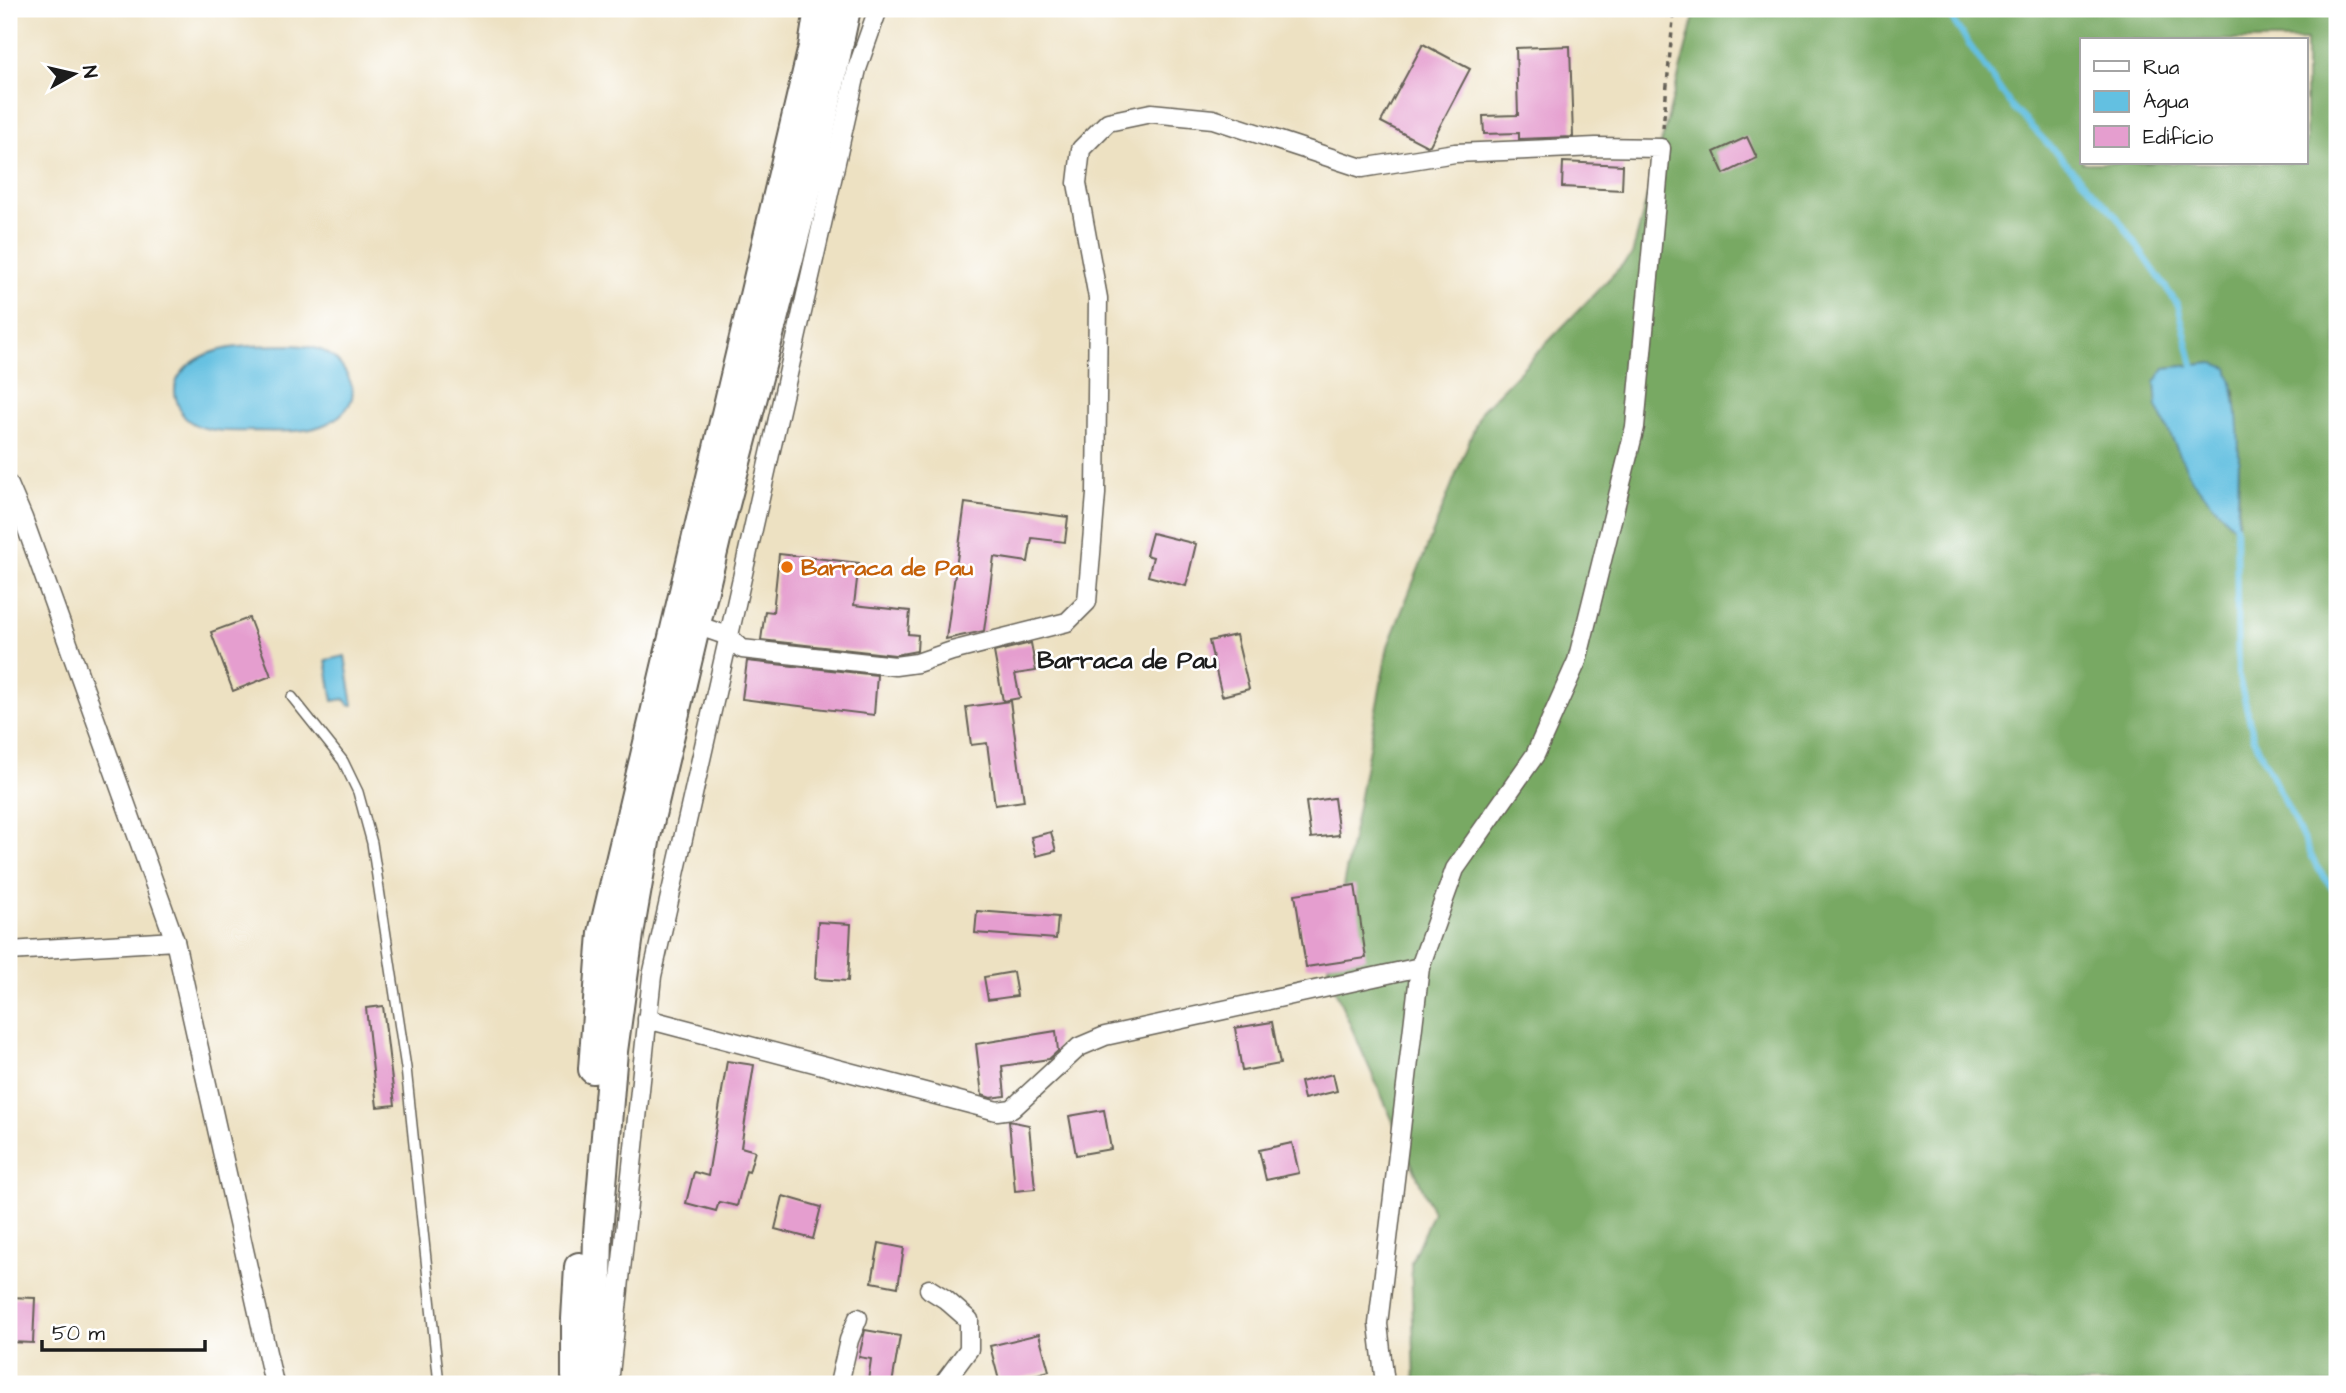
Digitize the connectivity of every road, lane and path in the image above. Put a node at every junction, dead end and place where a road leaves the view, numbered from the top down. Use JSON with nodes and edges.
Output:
{"nodes":[{"id":1,"x":819,"y":9,"type":"edge"},
{"id":2,"x":846,"y":9,"type":"edge"},
{"id":3,"x":878,"y":9,"type":"edge"},
{"id":4,"x":1674,"y":9,"type":"edge"},
{"id":5,"x":1661,"y":148,"type":"junction"},
{"id":6,"x":9,"y":485,"type":"edge"},
{"id":7,"x":686,"y":621,"type":"junction"},
{"id":8,"x":728,"y":636,"type":"junction"},
{"id":9,"x":292,"y":697,"type":"dead end"},
{"id":10,"x":175,"y":941,"type":"junction"},
{"id":11,"x":9,"y":951,"type":"edge"},
{"id":12,"x":1420,"y":967,"type":"junction"},
{"id":13,"x":647,"y":1019,"type":"junction"},
{"id":14,"x":929,"y":1289,"type":"dead end"},
{"id":15,"x":858,"y":1318,"type":"dead end"},
{"id":16,"x":274,"y":1384,"type":"edge"},
{"id":17,"x":439,"y":1384,"type":"edge"},
{"id":18,"x":576,"y":1384,"type":"edge"},
{"id":19,"x":594,"y":1384,"type":"edge"},
{"id":20,"x":609,"y":1384,"type":"edge"},
{"id":21,"x":839,"y":1384,"type":"edge"},
{"id":22,"x":943,"y":1384,"type":"edge"},
{"id":23,"x":1385,"y":1384,"type":"edge"}],
"edges":[{"from":1,"to":7,"type":"main road"},
{"from":2,"to":7,"type":"main road"},
{"from":3,"to":8,"type":"street"},
{"from":4,"to":5,"type":"path"},
{"from":5,"to":8,"type":"street"},
{"from":5,"to":12,"type":"street"},
{"from":6,"to":10,"type":"street"},
{"from":7,"to":8,"type":"street"},
{"from":7,"to":18,"type":"main road"},
{"from":7,"to":19,"type":"main road"},
{"from":8,"to":13,"type":"street"},
{"from":9,"to":17,"type":"lane"},
{"from":10,"to":11,"type":"street"},
{"from":10,"to":16,"type":"street"},
{"from":12,"to":13,"type":"street"},
{"from":12,"to":23,"type":"street"},
{"from":13,"to":20,"type":"street"},
{"from":14,"to":22,"type":"street"},
{"from":15,"to":21,"type":"street"}]}
